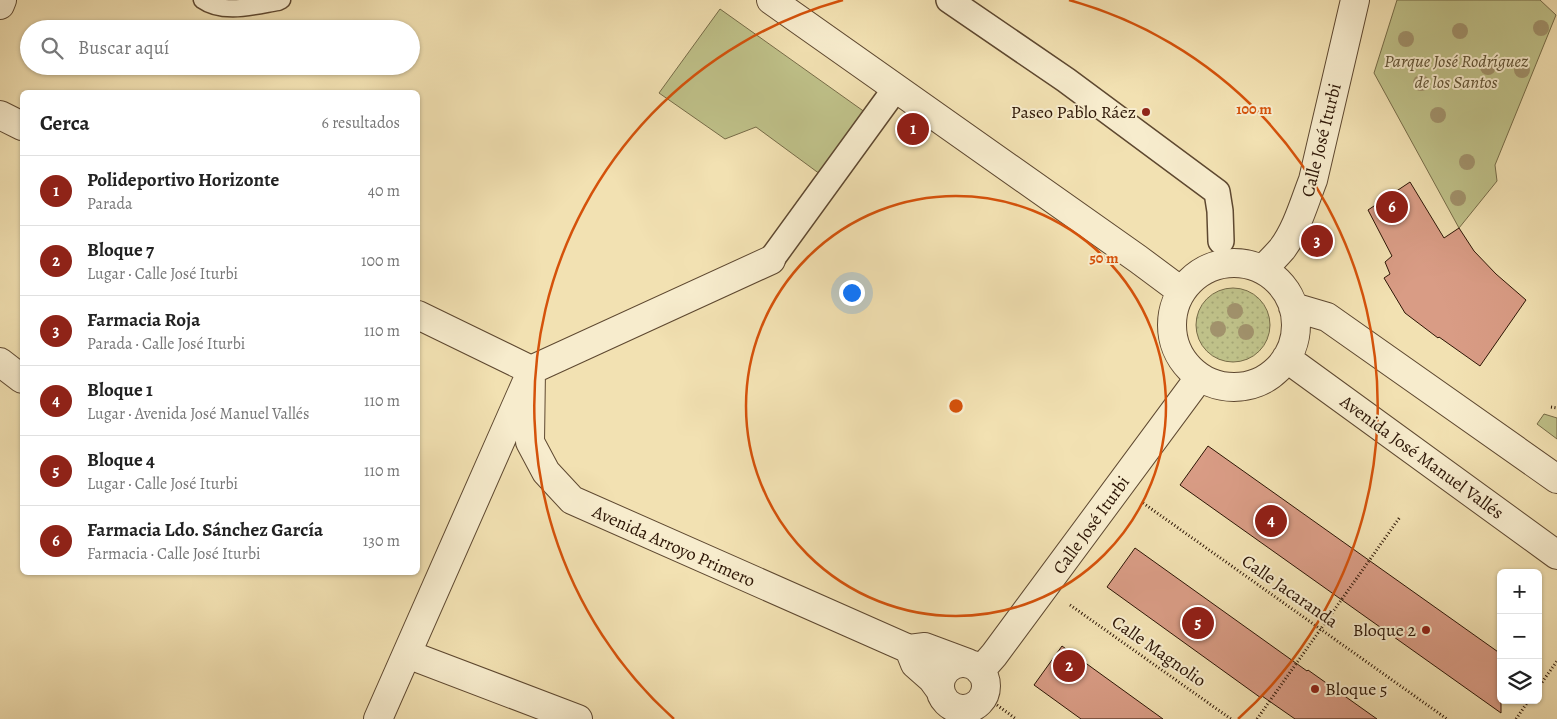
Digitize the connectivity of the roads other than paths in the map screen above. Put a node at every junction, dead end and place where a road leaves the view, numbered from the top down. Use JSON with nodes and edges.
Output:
{"nodes":[{"id":1,"x":2,"y":0,"type":"edge"},
{"id":2,"x":202,"y":0,"type":"edge"},
{"id":3,"x":282,"y":0,"type":"edge"},
{"id":4,"x":771,"y":0,"type":"edge"},
{"id":5,"x":949,"y":0,"type":"edge"},
{"id":6,"x":1355,"y":0,"type":"edge"},
{"id":7,"x":0,"y":5,"type":"edge"},
{"id":8,"x":896,"y":88,"type":"junction"},
{"id":9,"x":0,"y":115,"type":"edge"},
{"id":10,"x":20,"y":125,"type":"edge"},
{"id":11,"x":1221,"y":241,"type":"dead end"},
{"id":12,"x":771,"y":260,"type":"joint"},
{"id":13,"x":1263,"y":269,"type":"junction"},
{"id":14,"x":1181,"y":291,"type":"junction"},
{"id":15,"x":1293,"y":307,"type":"junction"},
{"id":16,"x":420,"y":317,"type":"edge"},
{"id":17,"x":1286,"y":358,"type":"junction"},
{"id":18,"x":0,"y":362,"type":"edge"},
{"id":19,"x":532,"y":370,"type":"junction"},
{"id":20,"x":20,"y":377,"type":"edge"},
{"id":21,"x":1199,"y":378,"type":"junction"},
{"id":22,"x":1557,"y":478,"type":"edge"},
{"id":23,"x":1557,"y":555,"type":"edge"},
{"id":24,"x":909,"y":649,"type":"junction"},
{"id":25,"x":407,"y":654,"type":"junction"},
{"id":26,"x":974,"y":667,"type":"junction"},
{"id":27,"x":944,"y":705,"type":"edge"},
{"id":28,"x":378,"y":719,"type":"edge"},
{"id":29,"x":578,"y":719,"type":"edge"}],
"edges":[{"from":1,"to":7,"type":"street"},
{"from":2,"to":3,"type":"lane"},
{"from":4,"to":8,"type":"street"},
{"from":5,"to":11,"type":"street"},
{"from":6,"to":13,"type":"street","name":"Calle José Iturbi"},
{"from":8,"to":12,"type":"street"},
{"from":8,"to":14,"type":"street"},
{"from":9,"to":10,"type":"street"},
{"from":12,"to":19,"type":"street"},
{"from":13,"to":14,"type":"street"},
{"from":13,"to":15,"type":"street"},
{"from":14,"to":21,"type":"street"},
{"from":15,"to":17,"type":"street"},
{"from":15,"to":22,"type":"street"},
{"from":16,"to":19,"type":"street"},
{"from":17,"to":21,"type":"street"},
{"from":17,"to":23,"type":"street","name":"Avenida José Manuel Vallés"},
{"from":18,"to":20,"type":"street"},
{"from":19,"to":24,"type":"street","name":"Avenida Arroyo Primero"},
{"from":19,"to":25,"type":"street"},
{"from":21,"to":26,"type":"street","name":"Calle José Iturbi"},
{"from":24,"to":26,"type":"street","name":"Avenida Arroyo Primero"},
{"from":24,"to":27,"type":"street"},
{"from":25,"to":28,"type":"street"},
{"from":25,"to":29,"type":"street"},
{"from":26,"to":27,"type":"street"},
{"from":26,"to":27,"type":"street"}]}
